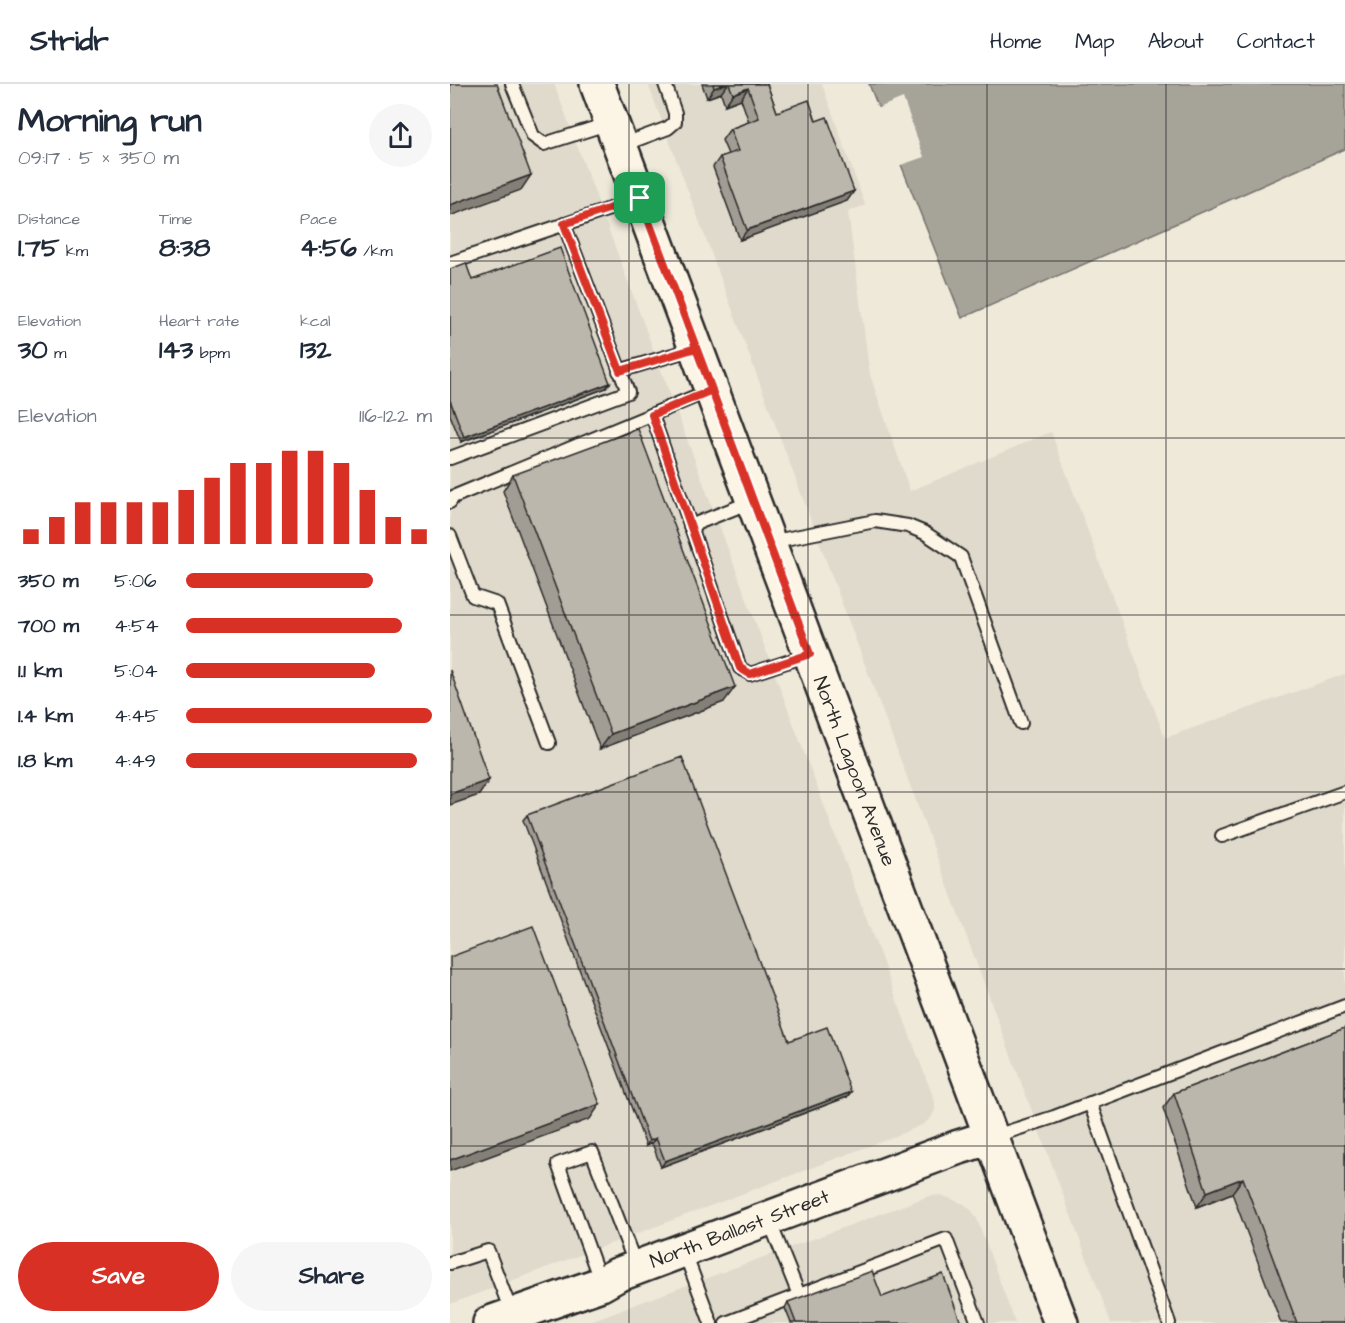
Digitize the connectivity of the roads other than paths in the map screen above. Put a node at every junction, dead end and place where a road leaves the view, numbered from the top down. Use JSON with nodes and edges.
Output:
{"nodes":[{"id":1,"x":512,"y":84,"type":"edge"},
{"id":2,"x":597,"y":84,"type":"edge"},
{"id":3,"x":665,"y":84,"type":"edge"},
{"id":4,"x":616,"y":134,"type":"junction"},
{"id":5,"x":640,"y":198,"type":"junction"},
{"id":6,"x":564,"y":224,"type":"junction"},
{"id":7,"x":450,"y":263,"type":"edge"},
{"id":8,"x":696,"y":348,"type":"junction"},
{"id":9,"x":620,"y":371,"type":"junction"},
{"id":10,"x":712,"y":390,"type":"junction"},
{"id":11,"x":652,"y":415,"type":"junction"},
{"id":12,"x":450,"y":458,"type":"edge"},
{"id":13,"x":753,"y":501,"type":"junction"},
{"id":14,"x":450,"y":502,"type":"edge"},
{"id":15,"x":690,"y":526,"type":"junction"},
{"id":16,"x":450,"y":536,"type":"edge"},
{"id":17,"x":769,"y":542,"type":"junction"},
{"id":18,"x":810,"y":654,"type":"junction"},
{"id":19,"x":1021,"y":723,"type":"dead end"},
{"id":20,"x":549,"y":742,"type":"dead end"},
{"id":21,"x":1345,"y":792,"type":"edge"},
{"id":22,"x":1222,"y":836,"type":"dead end"},
{"id":23,"x":1345,"y":1005,"type":"edge"},
{"id":24,"x":1090,"y":1102,"type":"junction"},
{"id":25,"x":991,"y":1137,"type":"junction"},
{"id":26,"x":769,"y":1218,"type":"junction"},
{"id":27,"x":684,"y":1250,"type":"junction"},
{"id":28,"x":450,"y":1263,"type":"edge"},
{"id":29,"x":637,"y":1268,"type":"junction"},
{"id":30,"x":601,"y":1284,"type":"junction"},
{"id":31,"x":799,"y":1295,"type":"junction"},
{"id":32,"x":501,"y":1319,"type":"edge"},
{"id":33,"x":711,"y":1323,"type":"edge"},
{"id":34,"x":726,"y":1323,"type":"edge"},
{"id":35,"x":978,"y":1323,"type":"edge"},
{"id":36,"x":1060,"y":1323,"type":"edge"},
{"id":37,"x":1169,"y":1323,"type":"edge"}],
"edges":[{"from":1,"to":4,"type":"lane"},
{"from":2,"to":4,"type":"street","name":"North Lagoon Avenue"},
{"from":3,"to":4,"type":"lane"},
{"from":4,"to":5,"type":"street","name":"North Lagoon Avenue"},
{"from":5,"to":6,"type":"lane"},
{"from":5,"to":8,"type":"street","name":"North Lagoon Avenue"},
{"from":6,"to":7,"type":"lane"},
{"from":6,"to":9,"type":"lane"},
{"from":8,"to":9,"type":"lane"},
{"from":8,"to":10,"type":"street","name":"North Lagoon Avenue"},
{"from":9,"to":12,"type":"lane"},
{"from":10,"to":11,"type":"lane"},
{"from":10,"to":13,"type":"street","name":"North Lagoon Avenue"},
{"from":11,"to":14,"type":"lane"},
{"from":11,"to":15,"type":"lane"},
{"from":13,"to":15,"type":"lane"},
{"from":13,"to":17,"type":"street","name":"North Lagoon Avenue"},
{"from":15,"to":18,"type":"lane"},
{"from":16,"to":20,"type":"lane"},
{"from":17,"to":18,"type":"street","name":"North Lagoon Avenue"},
{"from":17,"to":19,"type":"lane"},
{"from":18,"to":25,"type":"street","name":"North Lagoon Avenue"},
{"from":21,"to":22,"type":"lane"},
{"from":23,"to":24,"type":"lane"},
{"from":24,"to":25,"type":"lane"},
{"from":24,"to":37,"type":"lane"},
{"from":25,"to":26,"type":"street","name":"North Ballast Street"},
{"from":25,"to":36,"type":"street","name":"North Lagoon Avenue"},
{"from":26,"to":27,"type":"street","name":"North Ballast Street"},
{"from":26,"to":31,"type":"lane"},
{"from":27,"to":29,"type":"street","name":"North Ballast Street"},
{"from":27,"to":33,"type":"lane"},
{"from":28,"to":32,"type":"lane"},
{"from":29,"to":30,"type":"street","name":"North Ballast Street"},
{"from":29,"to":30,"type":"lane"},
{"from":30,"to":32,"type":"street","name":"North Ballast Street"},
{"from":31,"to":34,"type":"lane"},
{"from":31,"to":35,"type":"lane"}]}
